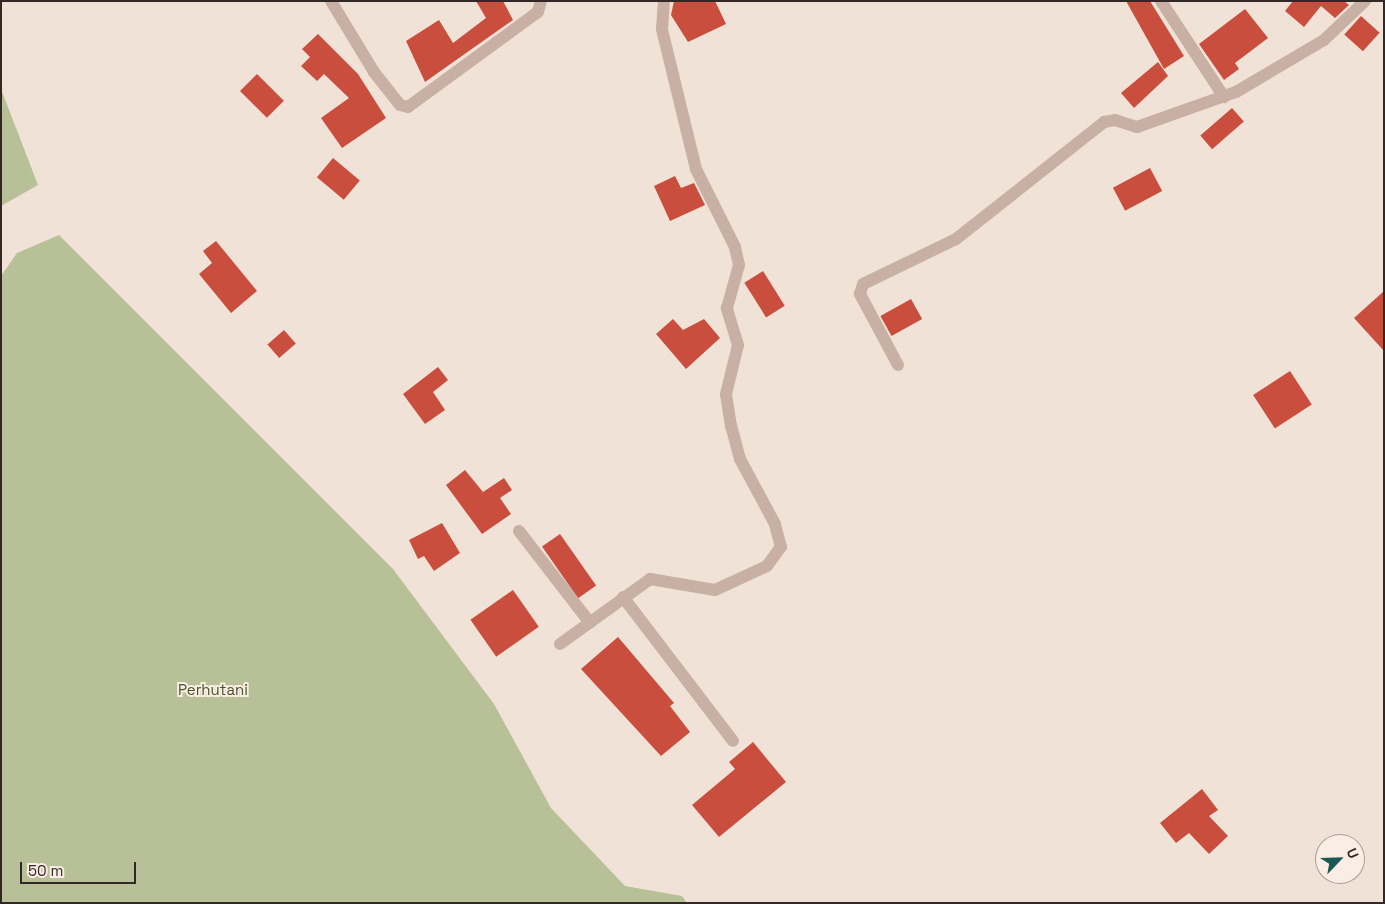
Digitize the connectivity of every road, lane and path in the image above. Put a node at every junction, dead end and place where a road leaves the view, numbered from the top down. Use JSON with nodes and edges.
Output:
{"nodes":[{"id":1,"x":331,"y":1,"type":"edge"},
{"id":2,"x":541,"y":1,"type":"edge"},
{"id":3,"x":664,"y":1,"type":"edge"},
{"id":4,"x":1161,"y":1,"type":"edge"},
{"id":5,"x":1365,"y":1,"type":"edge"},
{"id":6,"x":1224,"y":97,"type":"junction"},
{"id":7,"x":898,"y":365,"type":"dead end"},
{"id":8,"x":519,"y":531,"type":"dead end"},
{"id":9,"x":624,"y":597,"type":"junction"},
{"id":10,"x":590,"y":624,"type":"junction"},
{"id":11,"x":560,"y":644,"type":"dead end"},
{"id":12,"x":733,"y":741,"type":"dead end"}],
"edges":[{"from":1,"to":2,"type":"street"},
{"from":3,"to":9,"type":"street"},
{"from":4,"to":6,"type":"street"},
{"from":5,"to":6,"type":"street"},
{"from":6,"to":7,"type":"street"},
{"from":8,"to":10,"type":"street"},
{"from":9,"to":10,"type":"street"},
{"from":9,"to":12,"type":"street"},
{"from":10,"to":11,"type":"street"}]}
